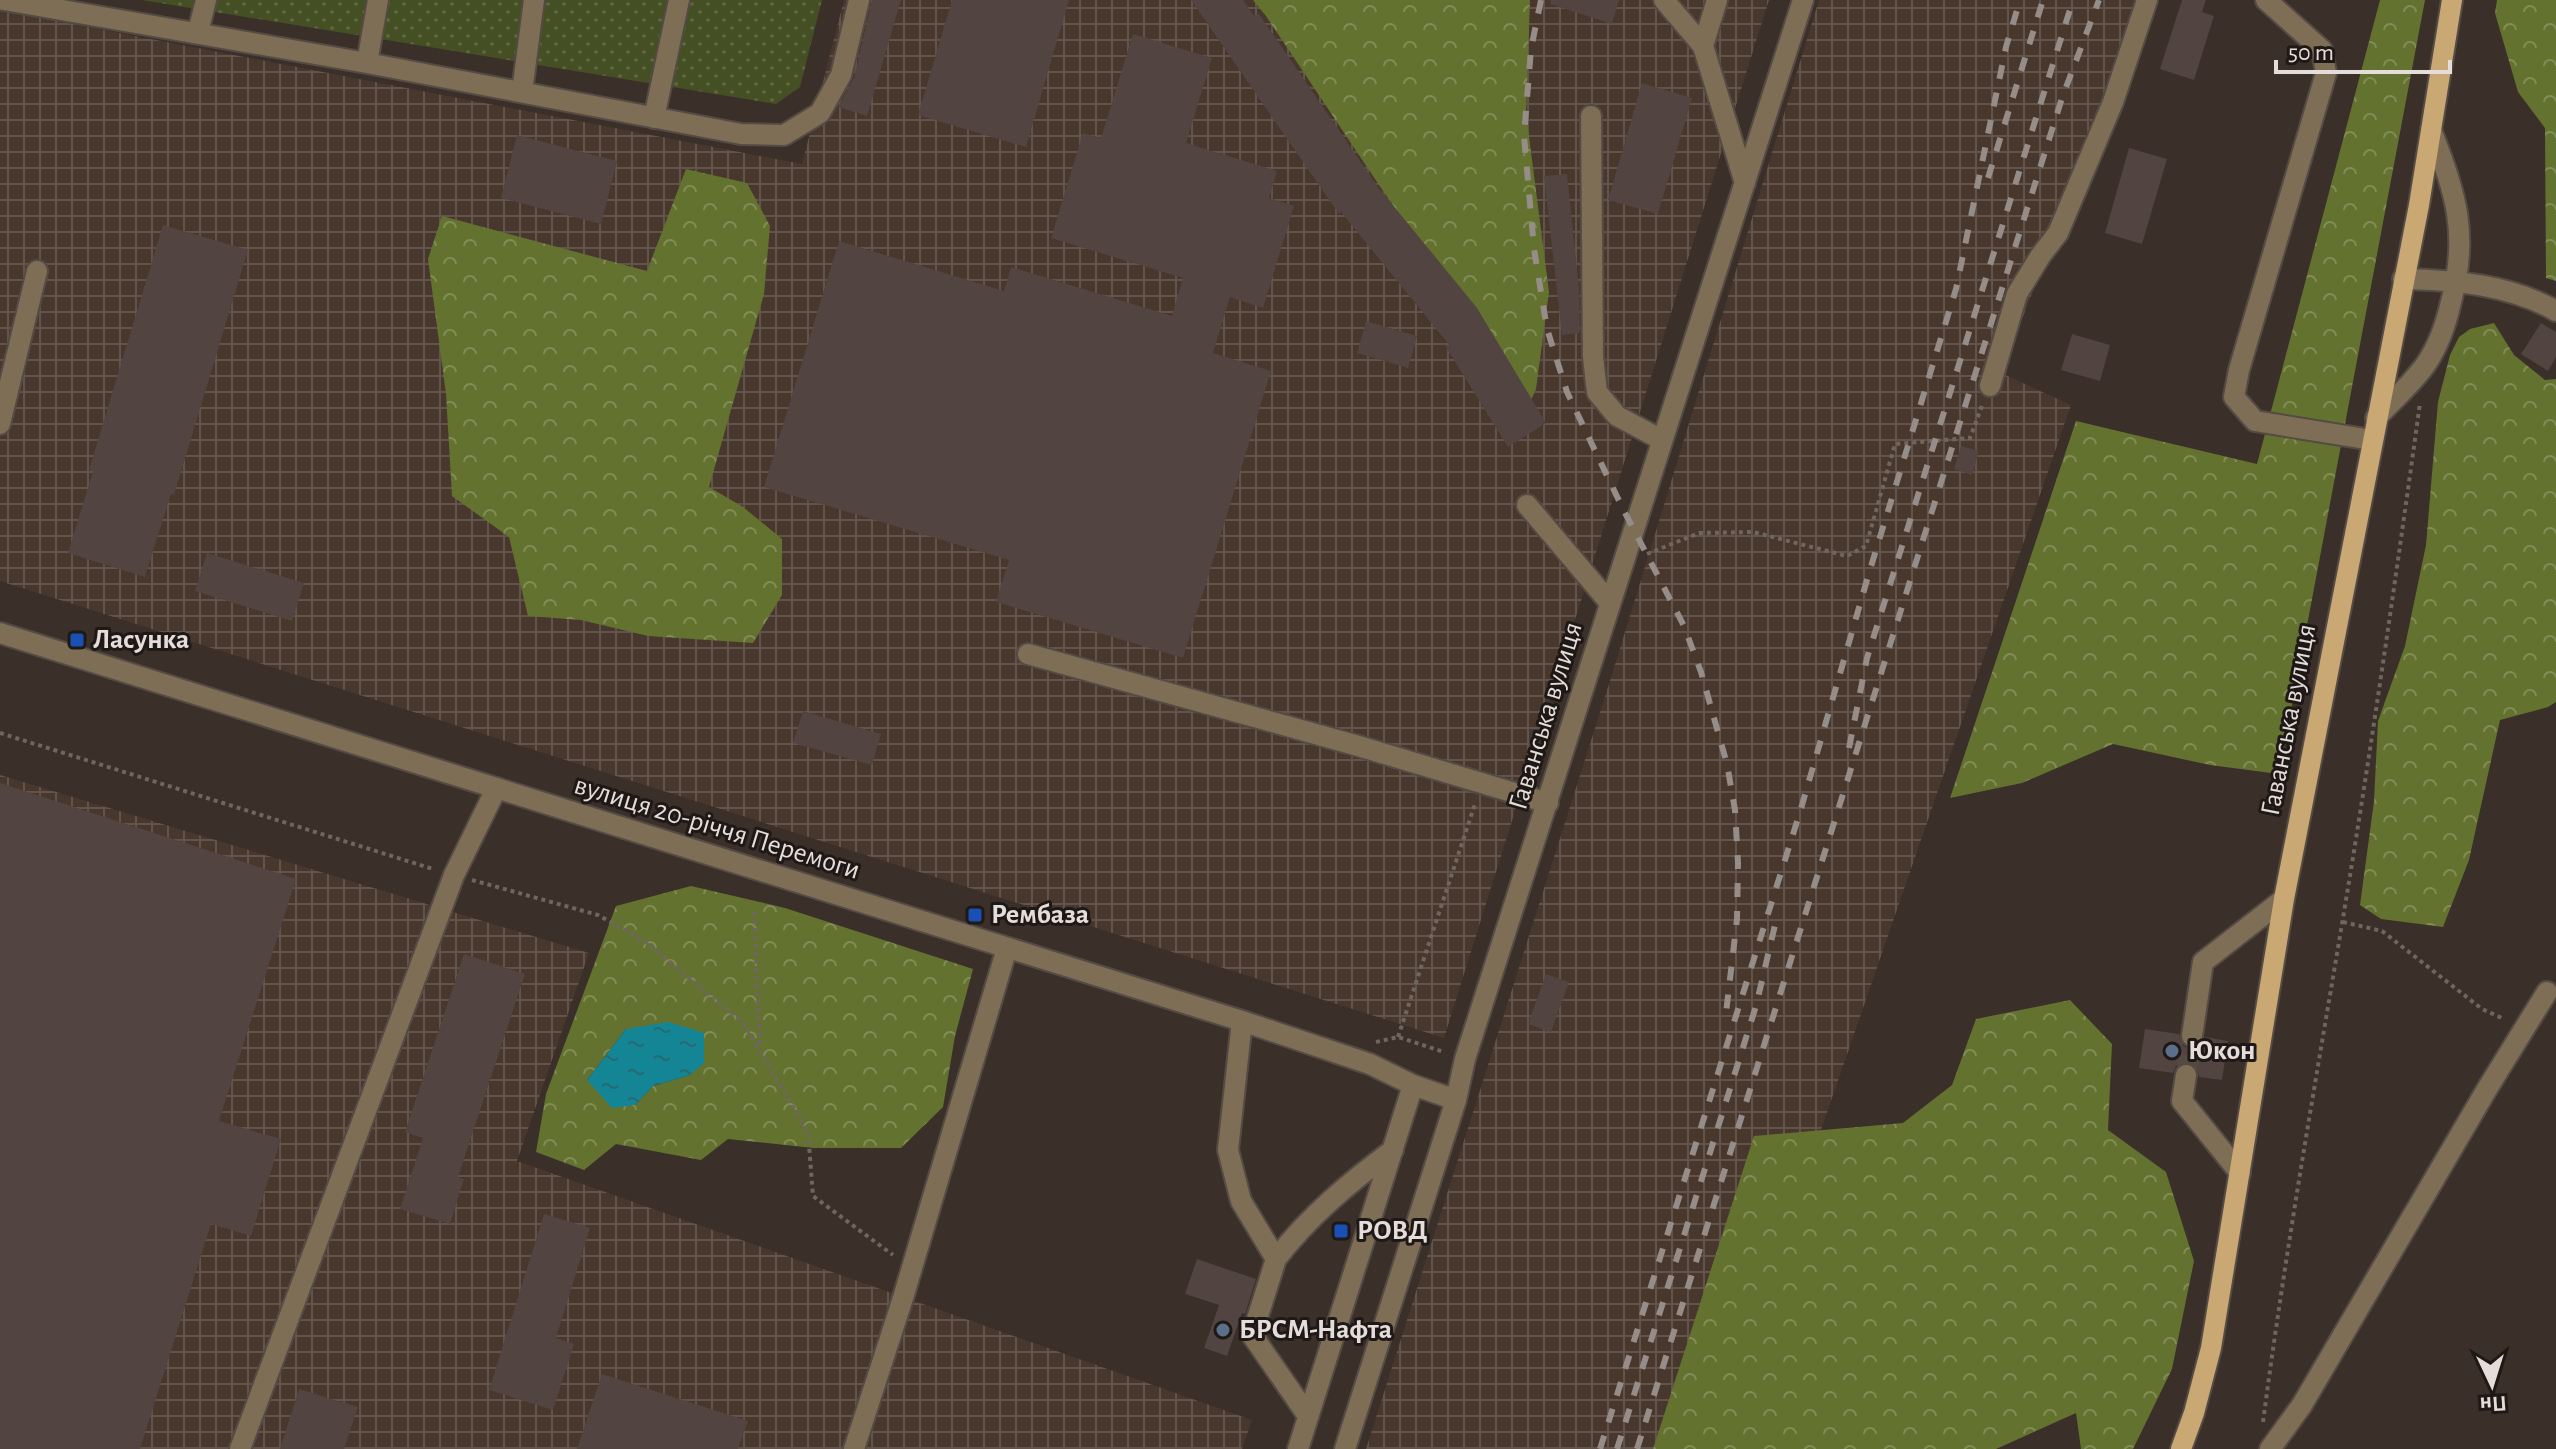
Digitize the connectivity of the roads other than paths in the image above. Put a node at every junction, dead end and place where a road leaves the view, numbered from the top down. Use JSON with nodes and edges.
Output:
{"nodes":[{"id":1,"x":4,"y":0,"type":"edge"},
{"id":2,"x":206,"y":0,"type":"edge"},
{"id":3,"x":378,"y":0,"type":"edge"},
{"id":4,"x":534,"y":0,"type":"edge"},
{"id":5,"x":679,"y":0,"type":"edge"},
{"id":6,"x":859,"y":0,"type":"edge"},
{"id":7,"x":1664,"y":0,"type":"edge"},
{"id":8,"x":1717,"y":0,"type":"edge"},
{"id":9,"x":1803,"y":0,"type":"edge"},
{"id":10,"x":2147,"y":0,"type":"edge"},
{"id":11,"x":2266,"y":0,"type":"edge"},
{"id":12,"x":2452,"y":0,"type":"edge"},
{"id":13,"x":54,"y":4,"type":"edge"},
{"id":14,"x":198,"y":32,"type":"junction"},
{"id":15,"x":1703,"y":46,"type":"junction"},
{"id":16,"x":367,"y":63,"type":"junction"},
{"id":17,"x":522,"y":92,"type":"junction"},
{"id":18,"x":1591,"y":116,"type":"dead end"},
{"id":19,"x":654,"y":118,"type":"junction"},
{"id":20,"x":2431,"y":130,"type":"junction"},
{"id":21,"x":1745,"y":183,"type":"junction"},
{"id":22,"x":37,"y":271,"type":"dead end"},
{"id":23,"x":2403,"y":279,"type":"junction"},
{"id":24,"x":2457,"y":280,"type":"junction"},
{"id":25,"x":2556,"y":311,"type":"edge"},
{"id":26,"x":1990,"y":386,"type":"road end"},
{"id":27,"x":2376,"y":418,"type":"junction"},
{"id":28,"x":0,"y":424,"type":"edge"},
{"id":29,"x":1662,"y":440,"type":"junction"},
{"id":30,"x":2372,"y":440,"type":"junction"},
{"id":31,"x":1527,"y":505,"type":"dead end"},
{"id":32,"x":1610,"y":603,"type":"junction"},
{"id":33,"x":0,"y":633,"type":"edge"},
{"id":34,"x":1028,"y":654,"type":"dead end"},
{"id":35,"x":496,"y":789,"type":"junction"},
{"id":36,"x":1548,"y":803,"type":"junction"},
{"id":37,"x":2284,"y":899,"type":"junction"},
{"id":38,"x":1007,"y":948,"type":"junction"},
{"id":39,"x":2547,"y":992,"type":"dead end"},
{"id":40,"x":1242,"y":1021,"type":"junction"},
{"id":41,"x":2192,"y":1036,"type":"tunnel mouth"},
{"id":42,"x":2186,"y":1075,"type":"tunnel mouth"},
{"id":43,"x":1413,"y":1085,"type":"junction"},
{"id":44,"x":1456,"y":1100,"type":"junction"},
{"id":45,"x":1393,"y":1150,"type":"junction"},
{"id":46,"x":2240,"y":1173,"type":"junction"},
{"id":47,"x":1276,"y":1259,"type":"junction"},
{"id":48,"x":1308,"y":1416,"type":"junction"},
{"id":49,"x":2266,"y":1441,"type":"edge"},
{"id":50,"x":240,"y":1449,"type":"edge"},
{"id":51,"x":854,"y":1449,"type":"edge"},
{"id":52,"x":1298,"y":1449,"type":"edge"},
{"id":53,"x":1345,"y":1449,"type":"edge"},
{"id":54,"x":2181,"y":1449,"type":"edge"}],
"edges":[{"from":1,"to":13,"type":"street"},
{"from":2,"to":14,"type":"street"},
{"from":3,"to":16,"type":"street"},
{"from":4,"to":17,"type":"street"},
{"from":5,"to":19,"type":"street"},
{"from":6,"to":19,"type":"street"},
{"from":7,"to":15,"type":"street"},
{"from":8,"to":15,"type":"street"},
{"from":9,"to":21,"type":"street","name":"Гаванська вулиця"},
{"from":10,"to":26,"type":"street"},
{"from":11,"to":30,"type":"street"},
{"from":12,"to":20,"type":"main road","name":"Гаванська вулиця"},
{"from":13,"to":14,"type":"street"},
{"from":14,"to":16,"type":"street"},
{"from":15,"to":21,"type":"street"},
{"from":16,"to":17,"type":"street"},
{"from":17,"to":19,"type":"street"},
{"from":18,"to":29,"type":"street"},
{"from":20,"to":23,"type":"main road","name":"Гаванська вулиця"},
{"from":20,"to":24,"type":"street"},
{"from":21,"to":29,"type":"street","name":"Гаванська вулиця"},
{"from":22,"to":28,"type":"street"},
{"from":23,"to":24,"type":"street"},
{"from":23,"to":27,"type":"main road","name":"Гаванська вулиця"},
{"from":24,"to":25,"type":"street"},
{"from":24,"to":27,"type":"street"},
{"from":27,"to":30,"type":"main road","name":"Гаванська вулиця"},
{"from":29,"to":32,"type":"street","name":"Гаванська вулиця"},
{"from":30,"to":37,"type":"main road","name":"Гаванська вулиця"},
{"from":31,"to":32,"type":"street"},
{"from":32,"to":36,"type":"street","name":"Гаванська вулиця"},
{"from":33,"to":35,"type":"street","name":"вулиця 20-річчя Перемоги"},
{"from":34,"to":36,"type":"street"},
{"from":35,"to":38,"type":"street","name":"вулиця 20-річчя Перемоги"},
{"from":35,"to":50,"type":"street"},
{"from":36,"to":44,"type":"street","name":"Гаванська вулиця"},
{"from":37,"to":41,"type":"street"},
{"from":37,"to":46,"type":"main road","name":"Гаванська вулиця"},
{"from":38,"to":40,"type":"street","name":"вулиця 20-річчя Перемоги"},
{"from":38,"to":51,"type":"street"},
{"from":39,"to":49,"type":"street"},
{"from":40,"to":43,"type":"street","name":"вулиця 20-річчя Перемоги"},
{"from":40,"to":47,"type":"street"},
{"from":42,"to":46,"type":"street"},
{"from":43,"to":44,"type":"street","name":"вулиця 20-річчя Перемоги"},
{"from":43,"to":45,"type":"street"},
{"from":44,"to":53,"type":"street","name":"Гаванська вулиця"},
{"from":45,"to":47,"type":"street"},
{"from":45,"to":48,"type":"street"},
{"from":46,"to":54,"type":"main road","name":"Гаванська вулиця"},
{"from":47,"to":48,"type":"street"},
{"from":48,"to":52,"type":"street"}]}
